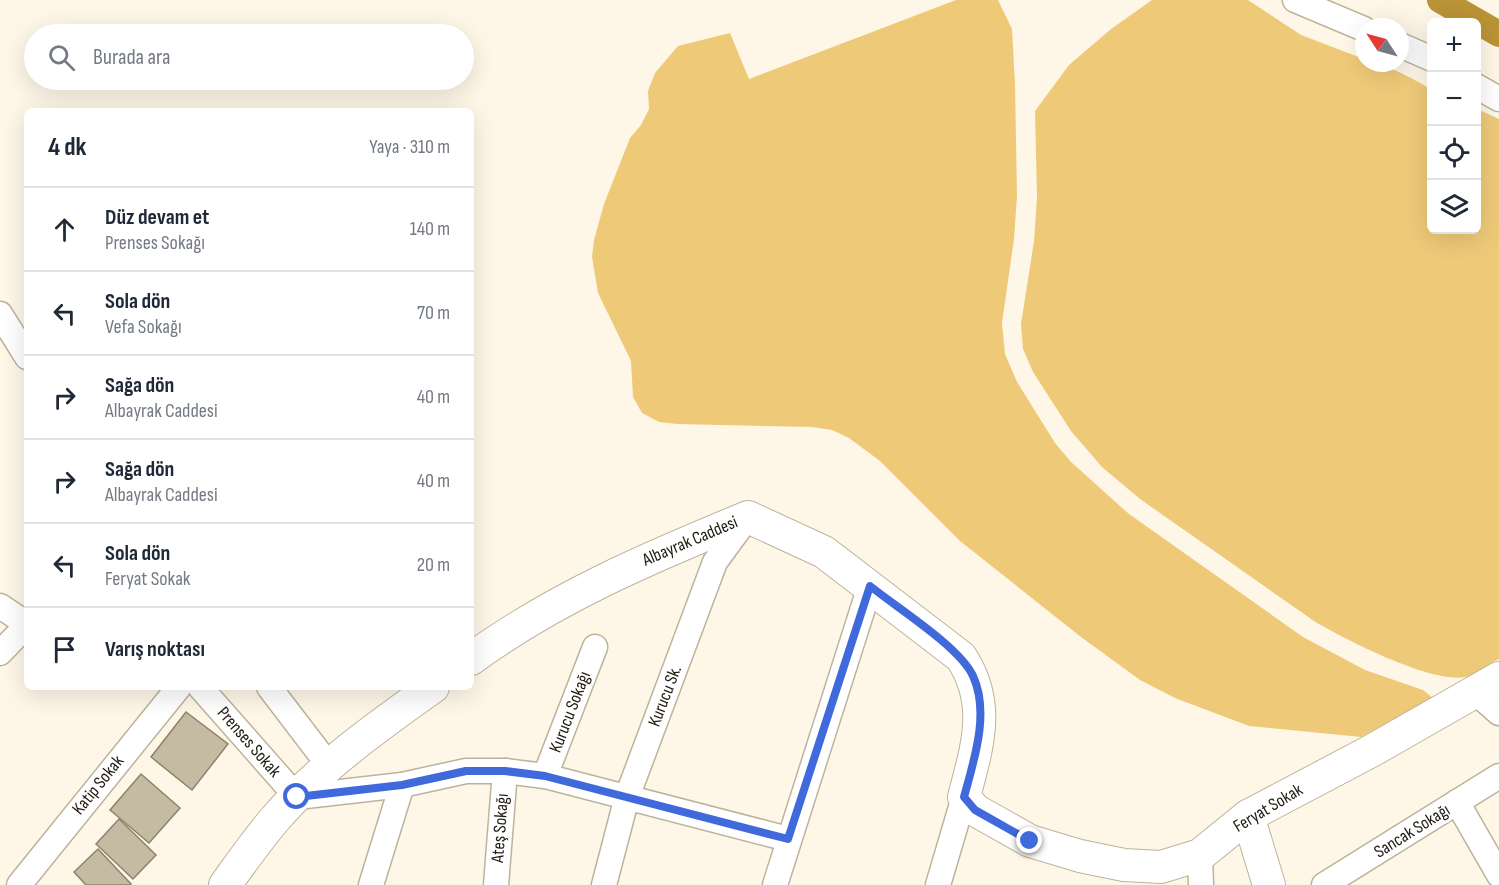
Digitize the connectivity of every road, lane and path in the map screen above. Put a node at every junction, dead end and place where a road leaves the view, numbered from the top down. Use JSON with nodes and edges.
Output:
{"nodes":[{"id":1,"x":1295,"y":0,"type":"edge"},
{"id":2,"x":1355,"y":24,"type":"edge"},
{"id":3,"x":1409,"y":49,"type":"edge"},
{"id":4,"x":1427,"y":57,"type":"edge"},
{"id":5,"x":1481,"y":89,"type":"edge"},
{"id":6,"x":1499,"y":99,"type":"edge"},
{"id":7,"x":0,"y":314,"type":"edge"},
{"id":8,"x":24,"y":352,"type":"edge"},
{"id":9,"x":748,"y":516,"type":"junction"},
{"id":10,"x":870,"y":586,"type":"junction"},
{"id":11,"x":0,"y":606,"type":"edge"},
{"id":12,"x":24,"y":622,"type":"edge"},
{"id":13,"x":24,"y":627,"type":"edge"},
{"id":14,"x":595,"y":647,"type":"dead end"},
{"id":15,"x":0,"y":653,"type":"edge"},
{"id":16,"x":474,"y":657,"type":"edge"},
{"id":17,"x":1487,"y":685,"type":"edge"},
{"id":18,"x":177,"y":690,"type":"edge"},
{"id":19,"x":203,"y":690,"type":"edge"},
{"id":20,"x":271,"y":690,"type":"edge"},
{"id":21,"x":429,"y":690,"type":"edge"},
{"id":22,"x":1499,"y":713,"type":"edge"},
{"id":23,"x":330,"y":767,"type":"junction"},
{"id":24,"x":505,"y":771,"type":"junction"},
{"id":25,"x":545,"y":776,"type":"junction"},
{"id":26,"x":1499,"y":776,"type":"edge"},
{"id":27,"x":402,"y":785,"type":"junction"},
{"id":28,"x":297,"y":797,"type":"junction"},
{"id":29,"x":627,"y":797,"type":"junction"},
{"id":30,"x":964,"y":797,"type":"junction"},
{"id":31,"x":1457,"y":802,"type":"junction"},
{"id":32,"x":1248,"y":816,"type":"junction"},
{"id":33,"x":788,"y":839,"type":"junction"},
{"id":34,"x":1200,"y":870,"type":"edge"},
{"id":35,"x":1499,"y":875,"type":"edge"},
{"id":36,"x":18,"y":885,"type":"edge"},
{"id":37,"x":225,"y":885,"type":"edge"},
{"id":38,"x":371,"y":885,"type":"edge"},
{"id":39,"x":496,"y":885,"type":"edge"},
{"id":40,"x":604,"y":885,"type":"edge"},
{"id":41,"x":775,"y":885,"type":"edge"},
{"id":42,"x":938,"y":885,"type":"edge"},
{"id":43,"x":1269,"y":885,"type":"edge"},
{"id":44,"x":1324,"y":885,"type":"edge"}],
"edges":[{"from":1,"to":2,"type":"street"},
{"from":3,"to":4,"type":"street"},
{"from":5,"to":6,"type":"street"},
{"from":7,"to":8,"type":"street"},
{"from":9,"to":10,"type":"street","name":"Albayrak Caddesi"},
{"from":9,"to":16,"type":"street","name":"Albayrak Caddesi"},
{"from":9,"to":29,"type":"street","name":"Kurucu Sk."},
{"from":10,"to":30,"type":"street","name":"Albayrak Caddesi"},
{"from":10,"to":33,"type":"street"},
{"from":11,"to":12,"type":"street"},
{"from":13,"to":15,"type":"street"},
{"from":14,"to":25,"type":"street","name":"Kurucu Sokağı"},
{"from":17,"to":22,"type":"street"},
{"from":17,"to":32,"type":"street","name":"Feryat Sokak"},
{"from":18,"to":36,"type":"street","name":"Katip Sokak"},
{"from":19,"to":28,"type":"street","name":"Prenses Sokak"},
{"from":20,"to":23,"type":"street"},
{"from":21,"to":23,"type":"street"},
{"from":23,"to":28,"type":"street"},
{"from":24,"to":25,"type":"street"},
{"from":24,"to":27,"type":"street"},
{"from":24,"to":39,"type":"street","name":"Ateş Sokağı"},
{"from":25,"to":29,"type":"street"},
{"from":26,"to":31,"type":"street","name":"Sancak Sokağı"},
{"from":27,"to":28,"type":"street"},
{"from":27,"to":38,"type":"street"},
{"from":28,"to":37,"type":"street"},
{"from":29,"to":33,"type":"street"},
{"from":29,"to":40,"type":"street","name":"Kurucu Sk."},
{"from":30,"to":34,"type":"street","name":"Feryat Sokak"},
{"from":30,"to":42,"type":"street"},
{"from":31,"to":35,"type":"street"},
{"from":31,"to":44,"type":"street","name":"Sancak Sokağı"},
{"from":32,"to":34,"type":"street","name":"Feryat Sokak"},
{"from":32,"to":43,"type":"street"},
{"from":33,"to":41,"type":"street"}]}
